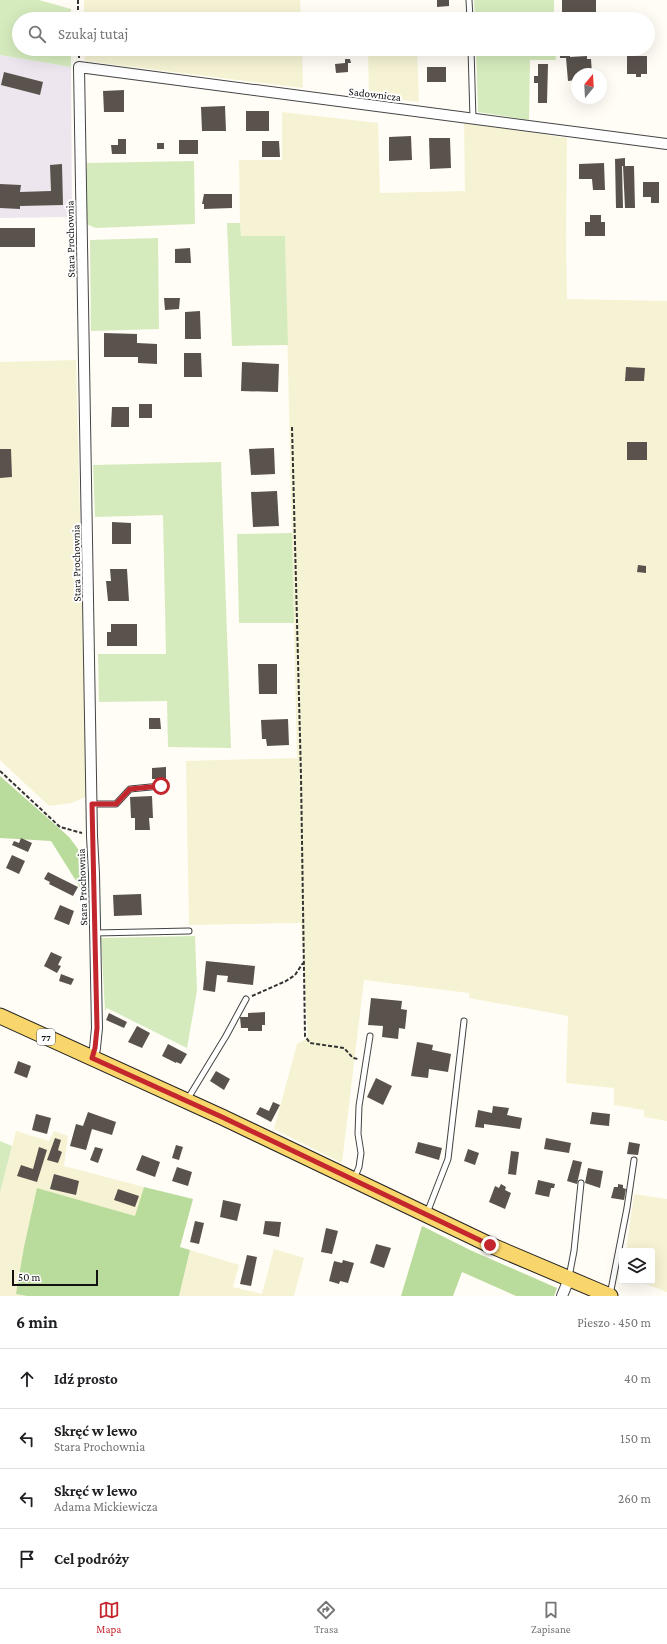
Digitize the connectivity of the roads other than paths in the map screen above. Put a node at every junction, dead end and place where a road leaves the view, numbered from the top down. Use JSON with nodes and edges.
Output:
{"nodes":[{"id":1,"x":469,"y":0,"type":"edge"},
{"id":2,"x":470,"y":12,"type":"edge"},
{"id":3,"x":471,"y":56,"type":"edge"},
{"id":4,"x":79,"y":67,"type":"joint"},
{"id":5,"x":473,"y":119,"type":"junction"},
{"id":6,"x":667,"y":144,"type":"edge"},
{"id":7,"x":161,"y":786,"type":"dead end"},
{"id":8,"x":92,"y":804,"type":"junction"},
{"id":9,"x":189,"y":931,"type":"dead end"},
{"id":10,"x":95,"y":933,"type":"junction"},
{"id":11,"x":246,"y":998,"type":"road end"},
{"id":12,"x":0,"y":1016,"type":"edge"},
{"id":13,"x":464,"y":1021,"type":"dead end"},
{"id":14,"x":370,"y":1036,"type":"dead end"},
{"id":15,"x":92,"y":1058,"type":"junction"},
{"id":16,"x":187,"y":1100,"type":"junction"},
{"id":17,"x":634,"y":1160,"type":"dead end"},
{"id":18,"x":354,"y":1180,"type":"junction"},
{"id":19,"x":581,"y":1183,"type":"dead end"},
{"id":20,"x":426,"y":1215,"type":"junction"},
{"id":21,"x":569,"y":1279,"type":"junction"},
{"id":22,"x":562,"y":1296,"type":"edge"},
{"id":23,"x":610,"y":1296,"type":"edge"}],
"edges":[{"from":1,"to":2,"type":"lane"},
{"from":3,"to":5,"type":"lane"},
{"from":4,"to":5,"type":"street","name":"Sadownicza"},
{"from":4,"to":8,"type":"street","name":"Stara Prochownia"},
{"from":5,"to":6,"type":"street","name":"Sadownicza"},
{"from":7,"to":8,"type":"lane"},
{"from":8,"to":10,"type":"street","name":"Stara Prochownia"},
{"from":9,"to":10,"type":"lane"},
{"from":10,"to":15,"type":"street","name":"Stara Prochownia"},
{"from":11,"to":16,"type":"lane"},
{"from":12,"to":15,"type":"main road","number":"77"},
{"from":13,"to":20,"type":"lane"},
{"from":14,"to":18,"type":"lane"},
{"from":15,"to":16,"type":"main road","number":"77"},
{"from":16,"to":18,"type":"main road","number":"77"},
{"from":17,"to":23,"type":"lane"},
{"from":18,"to":20,"type":"main road","number":"77"},
{"from":19,"to":21,"type":"lane"},
{"from":20,"to":21,"type":"main road","number":"77"},
{"from":21,"to":22,"type":"street"},
{"from":21,"to":23,"type":"main road","number":"77"}]}
